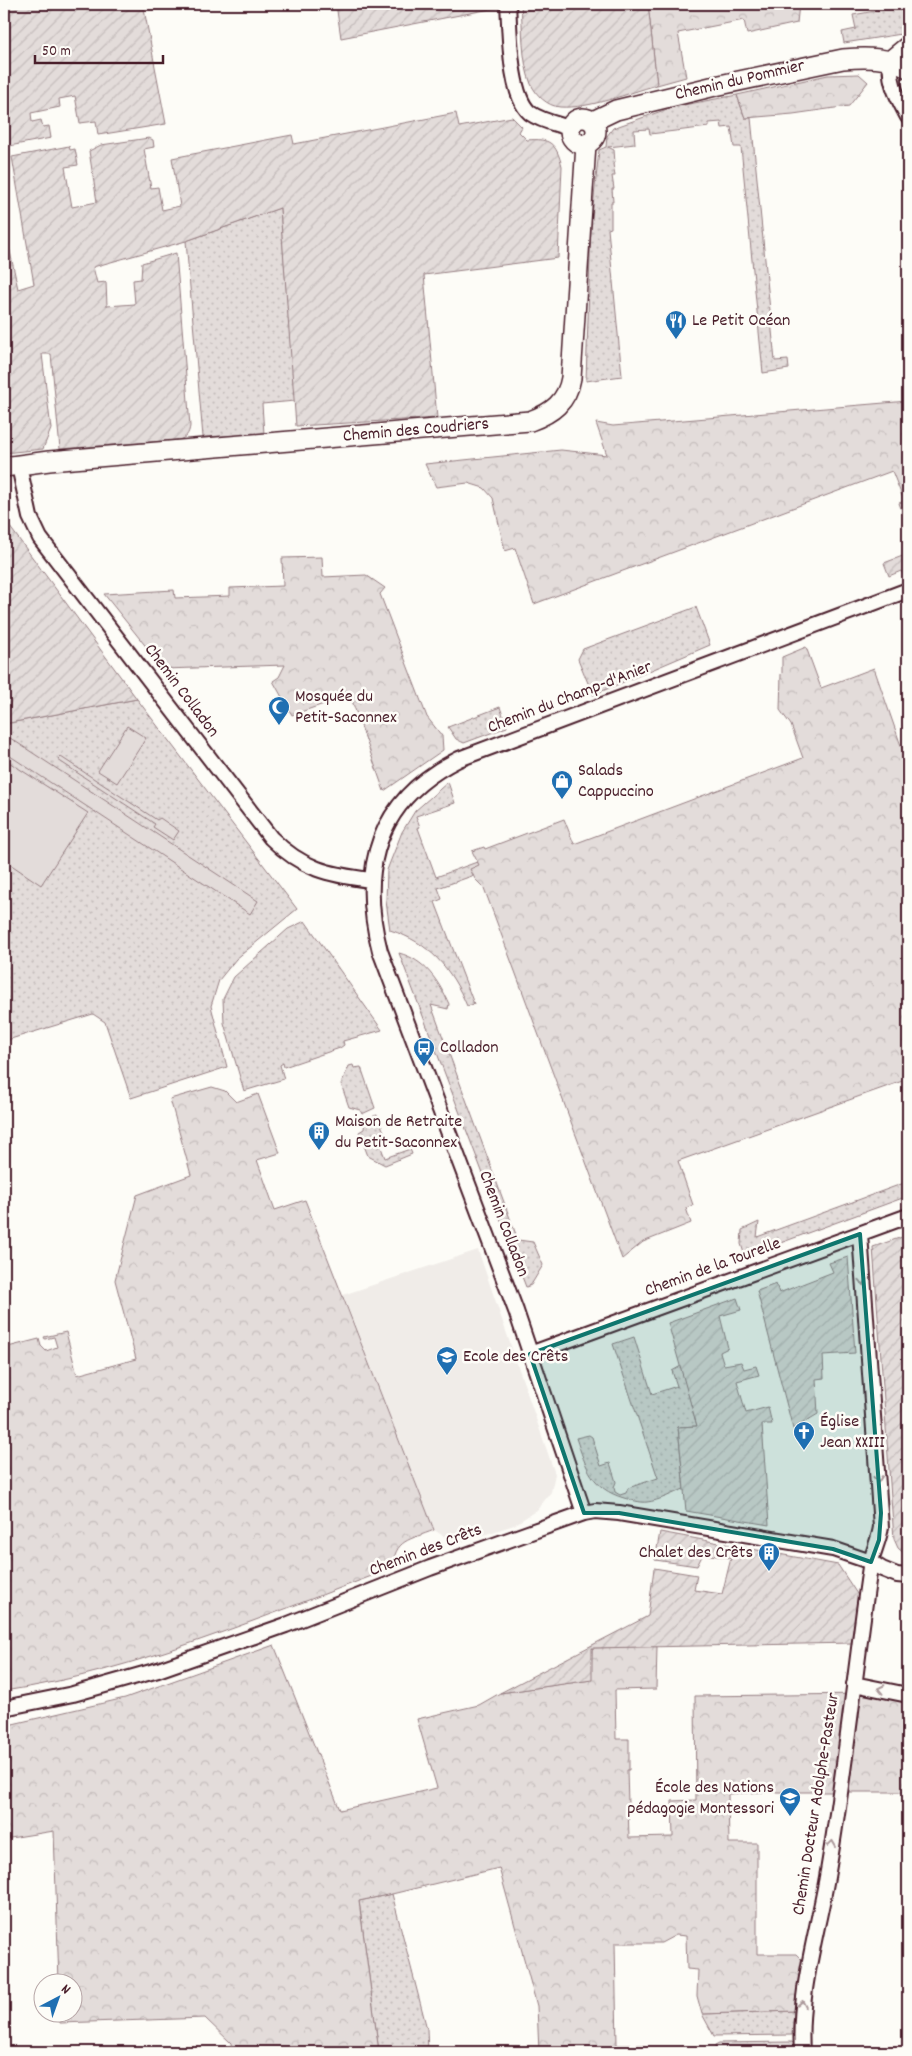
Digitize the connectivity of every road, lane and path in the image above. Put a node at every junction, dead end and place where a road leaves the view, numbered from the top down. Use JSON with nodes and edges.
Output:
{"nodes":[{"id":1,"x":508,"y":4,"type":"edge"},
{"id":2,"x":908,"y":46,"type":"edge"},
{"id":3,"x":890,"y":60,"type":"junction"},
{"id":4,"x":908,"y":68,"type":"edge"},
{"id":5,"x":908,"y":117,"type":"edge"},
{"id":6,"x":592,"y":121,"type":"junction"},
{"id":7,"x":570,"y":128,"type":"junction"},
{"id":8,"x":586,"y":144,"type":"junction"},
{"id":9,"x":11,"y":466,"type":"edge"},
{"id":10,"x":908,"y":590,"type":"edge"},
{"id":11,"x":371,"y":880,"type":"junction"},
{"id":12,"x":380,"y":951,"type":"joint"},
{"id":13,"x":908,"y":1216,"type":"edge"},
{"id":14,"x":860,"y":1234,"type":"junction"},
{"id":15,"x":530,"y":1354,"type":"junction"},
{"id":16,"x":584,"y":1513,"type":"junction"},
{"id":17,"x":870,"y":1562,"type":"junction"},
{"id":18,"x":908,"y":1576,"type":"edge"},
{"id":19,"x":854,"y":1684,"type":"junction"},
{"id":20,"x":908,"y":1695,"type":"edge"},
{"id":21,"x":4,"y":1708,"type":"edge"},
{"id":22,"x":802,"y":2052,"type":"edge"}],
"edges":[{"from":1,"to":7,"type":"street"},
{"from":2,"to":3,"type":"street"},
{"from":3,"to":4,"type":"street","name":"Chemin du Pommier"},
{"from":3,"to":5,"type":"street"},
{"from":3,"to":6,"type":"street","name":"Chemin du Pommier"},
{"from":6,"to":7,"type":"street"},
{"from":6,"to":8,"type":"street"},
{"from":7,"to":8,"type":"street"},
{"from":8,"to":9,"type":"street","name":"Chemin des Coudriers"},
{"from":9,"to":11,"type":"street","name":"Chemin Colladon"},
{"from":10,"to":11,"type":"street","name":"Chemin du Champ-d'Anier"},
{"from":11,"to":12,"type":"street","name":"Chemin du Champ-d'Anier"},
{"from":12,"to":15,"type":"street","name":"Chemin Colladon"},
{"from":13,"to":14,"type":"street","name":"Chemin de la Tourelle"},
{"from":14,"to":15,"type":"street","name":"Chemin de la Tourelle"},
{"from":14,"to":17,"type":"street","name":"Chemin Docteur Adolphe-Pasteur","one_way":true},
{"from":15,"to":16,"type":"street","name":"Chemin Colladon"},
{"from":16,"to":17,"type":"street","name":"Chemin des Crêts"},
{"from":16,"to":21,"type":"street","name":"Chemin des Crêts"},
{"from":17,"to":18,"type":"street","name":"Chemin des Crêts"},
{"from":17,"to":19,"type":"street","name":"Chemin Docteur Adolphe-Pasteur"},
{"from":20,"to":19,"type":"street","one_way":true},
{"from":22,"to":19,"type":"street","name":"Chemin Docteur Adolphe-Pasteur","one_way":true}]}
